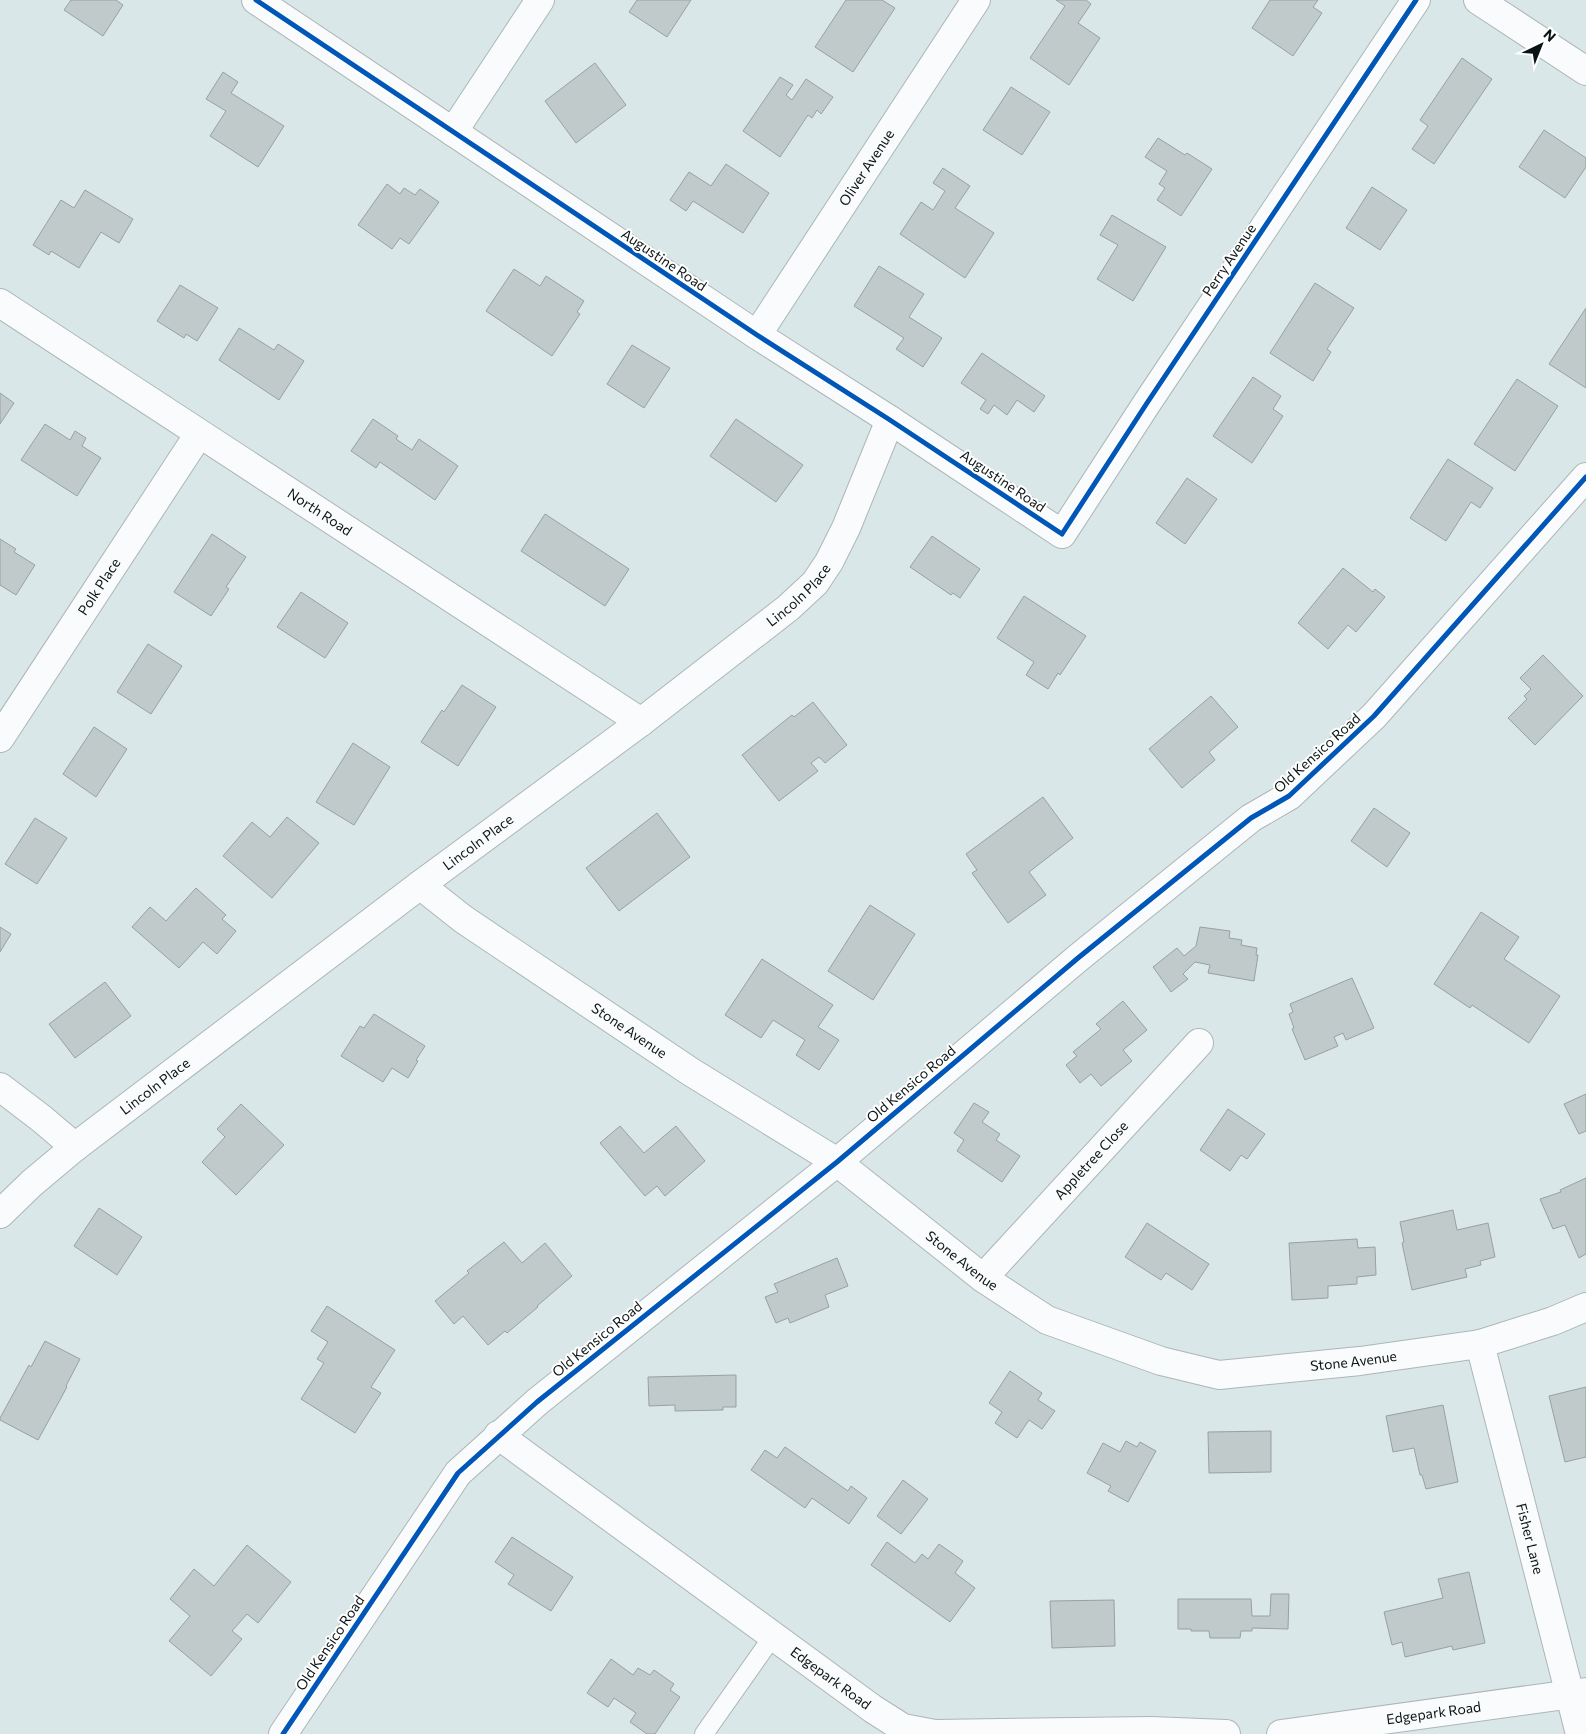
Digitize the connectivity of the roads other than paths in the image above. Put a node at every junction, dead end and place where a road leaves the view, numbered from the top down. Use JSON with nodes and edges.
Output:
{"nodes":[{"id":1,"x":256,"y":0,"type":"edge"},
{"id":2,"x":540,"y":0,"type":"edge"},
{"id":3,"x":976,"y":0,"type":"edge"},
{"id":4,"x":1416,"y":0,"type":"edge"},
{"id":5,"x":1478,"y":0,"type":"edge"},
{"id":6,"x":1586,"y":71,"type":"edge"},
{"id":7,"x":453,"y":132,"type":"junction"},
{"id":8,"x":0,"y":303,"type":"edge"},
{"id":9,"x":757,"y":335,"type":"junction"},
{"id":10,"x":890,"y":420,"type":"junction"},
{"id":11,"x":199,"y":434,"type":"junction"},
{"id":12,"x":1586,"y":477,"type":"edge"},
{"id":13,"x":1062,"y":534,"type":"joint"},
{"id":14,"x":641,"y":722,"type":"junction"},
{"id":15,"x":0,"y":738,"type":"edge"},
{"id":16,"x":420,"y":885,"type":"junction"},
{"id":17,"x":1199,"y":1043,"type":"dead end"},
{"id":18,"x":0,"y":1087,"type":"edge"},
{"id":19,"x":75,"y":1147,"type":"junction"},
{"id":20,"x":837,"y":1162,"type":"junction"},
{"id":21,"x":0,"y":1214,"type":"edge"},
{"id":22,"x":983,"y":1278,"type":"junction"},
{"id":23,"x":1586,"y":1307,"type":"edge"},
{"id":24,"x":1480,"y":1344,"type":"junction"},
{"id":25,"x":498,"y":1435,"type":"junction"},
{"id":26,"x":773,"y":1636,"type":"junction"},
{"id":27,"x":1578,"y":1693,"type":"edge"},
{"id":28,"x":283,"y":1734,"type":"edge"},
{"id":29,"x":704,"y":1734,"type":"edge"},
{"id":30,"x":1226,"y":1734,"type":"edge"},
{"id":31,"x":1282,"y":1734,"type":"edge"},
{"id":32,"x":1580,"y":1734,"type":"edge"}],
"edges":[{"from":1,"to":7,"type":"street","name":"Augustine Road"},
{"from":2,"to":7,"type":"street"},
{"from":3,"to":9,"type":"street","name":"Oliver Avenue"},
{"from":4,"to":13,"type":"street","name":"Perry Avenue"},
{"from":5,"to":6,"type":"street"},
{"from":7,"to":9,"type":"street","name":"Augustine Road"},
{"from":8,"to":11,"type":"street","name":"North Road"},
{"from":9,"to":10,"type":"street","name":"Augustine Road"},
{"from":10,"to":13,"type":"street","name":"Augustine Road"},
{"from":10,"to":14,"type":"street","name":"Lincoln Place"},
{"from":11,"to":14,"type":"street","name":"North Road"},
{"from":11,"to":15,"type":"street","name":"Polk Place"},
{"from":12,"to":20,"type":"street","name":"Old Kensico Road"},
{"from":14,"to":16,"type":"street","name":"Lincoln Place"},
{"from":16,"to":19,"type":"street","name":"Lincoln Place"},
{"from":16,"to":20,"type":"street","name":"Stone Avenue"},
{"from":17,"to":22,"type":"street","name":"Appletree Close"},
{"from":18,"to":19,"type":"street"},
{"from":19,"to":21,"type":"street","name":"Lincoln Place"},
{"from":20,"to":22,"type":"street","name":"Stone Avenue"},
{"from":20,"to":25,"type":"street","name":"Old Kensico Road"},
{"from":22,"to":24,"type":"street","name":"Stone Avenue"},
{"from":23,"to":24,"type":"street","name":"Stone Avenue"},
{"from":24,"to":27,"type":"street","name":"Fisher Lane"},
{"from":25,"to":26,"type":"street","name":"Edgepark Road"},
{"from":25,"to":28,"type":"street","name":"Old Kensico Road"},
{"from":26,"to":29,"type":"lane"},
{"from":26,"to":30,"type":"street","name":"Edgepark Road"},
{"from":27,"to":31,"type":"street","name":"Edgepark Road"},
{"from":27,"to":32,"type":"street","name":"Fisher Lane"}]}
